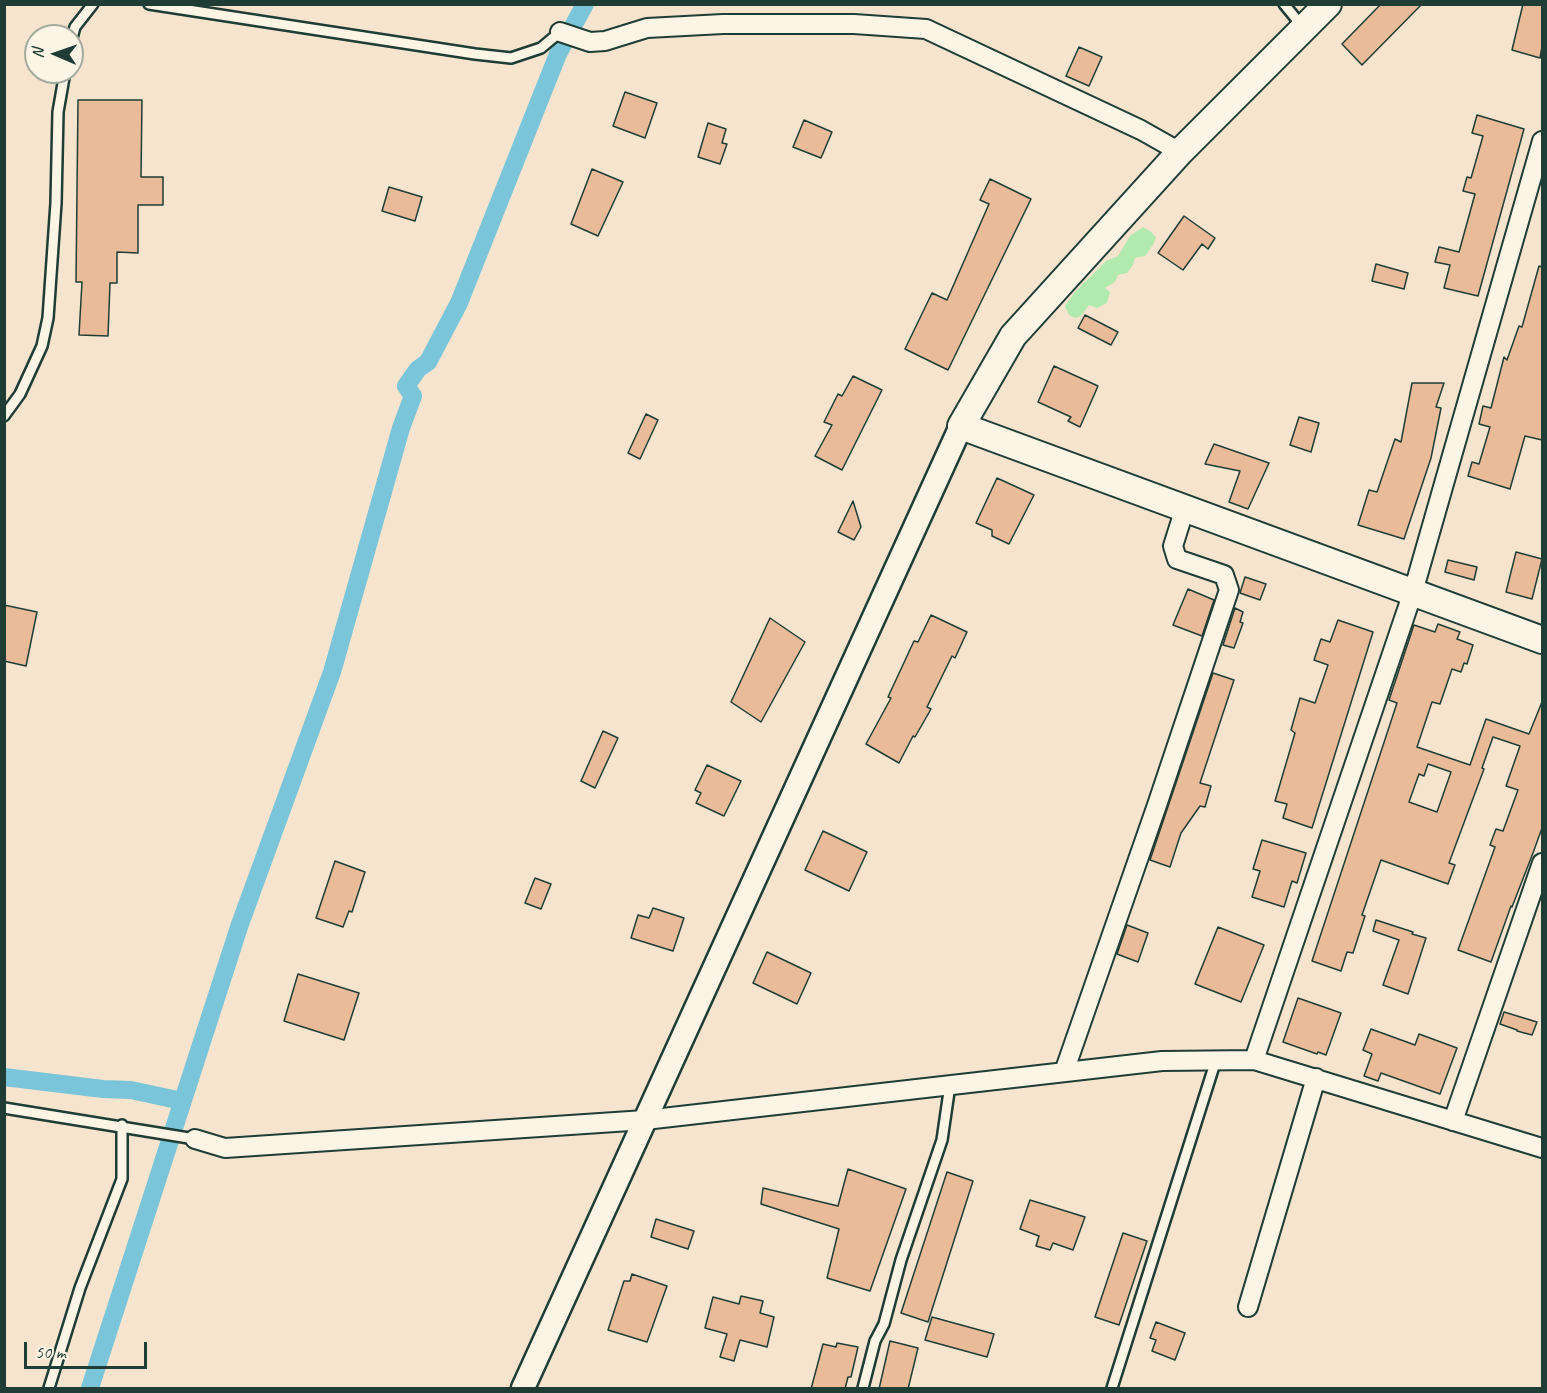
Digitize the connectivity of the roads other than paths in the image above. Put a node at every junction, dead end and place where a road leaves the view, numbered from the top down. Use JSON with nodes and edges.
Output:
{"nodes":[{"id":1,"x":93,"y":4,"type":"edge"},
{"id":2,"x":149,"y":4,"type":"edge"},
{"id":3,"x":1284,"y":4,"type":"edge"},
{"id":4,"x":1328,"y":4,"type":"edge"},
{"id":5,"x":77,"y":24,"type":"edge"},
{"id":6,"x":1304,"y":28,"type":"junction"},
{"id":7,"x":560,"y":33,"type":"joint"},
{"id":8,"x":63,"y":84,"type":"edge"},
{"id":9,"x":1542,"y":141,"type":"edge"},
{"id":10,"x":1180,"y":152,"type":"junction"},
{"id":11,"x":4,"y":416,"type":"edge"},
{"id":12,"x":961,"y":426,"type":"junction"},
{"id":13,"x":1185,"y":508,"type":"junction"},
{"id":14,"x":1413,"y":592,"type":"junction"},
{"id":15,"x":1542,"y":640,"type":"edge"},
{"id":16,"x":1542,"y":863,"type":"edge"},
{"id":17,"x":1215,"y":1060,"type":"junction"},
{"id":18,"x":1254,"y":1060,"type":"junction"},
{"id":19,"x":1064,"y":1072,"type":"junction"},
{"id":20,"x":1316,"y":1078,"type":"junction"},
{"id":21,"x":950,"y":1086,"type":"junction"},
{"id":22,"x":4,"y":1108,"type":"edge"},
{"id":23,"x":645,"y":1120,"type":"junction"},
{"id":24,"x":1453,"y":1121,"type":"junction"},
{"id":25,"x":125,"y":1126,"type":"junction"},
{"id":26,"x":195,"y":1139,"type":"joint"},
{"id":27,"x":1542,"y":1148,"type":"edge"},
{"id":28,"x":1248,"y":1307,"type":"dead end"},
{"id":29,"x":49,"y":1389,"type":"edge"},
{"id":30,"x":523,"y":1389,"type":"edge"},
{"id":31,"x":863,"y":1389,"type":"edge"},
{"id":32,"x":1112,"y":1389,"type":"edge"}],
"edges":[{"from":1,"to":5,"type":"lane"},
{"from":2,"to":7,"type":"lane"},
{"from":3,"to":6,"type":"lane"},
{"from":4,"to":6,"type":"main road"},
{"from":6,"to":10,"type":"main road"},
{"from":7,"to":10,"type":"street"},
{"from":8,"to":11,"type":"lane"},
{"from":9,"to":14,"type":"street"},
{"from":10,"to":12,"type":"main road"},
{"from":12,"to":13,"type":"main road"},
{"from":12,"to":23,"type":"street"},
{"from":13,"to":14,"type":"main road"},
{"from":13,"to":19,"type":"street"},
{"from":14,"to":15,"type":"main road"},
{"from":14,"to":18,"type":"street"},
{"from":16,"to":24,"type":"street"},
{"from":17,"to":18,"type":"street"},
{"from":17,"to":19,"type":"street"},
{"from":17,"to":32,"type":"lane"},
{"from":18,"to":20,"type":"street"},
{"from":19,"to":21,"type":"street"},
{"from":20,"to":24,"type":"street"},
{"from":20,"to":28,"type":"street"},
{"from":21,"to":23,"type":"street"},
{"from":21,"to":31,"type":"lane"},
{"from":22,"to":25,"type":"lane"},
{"from":23,"to":26,"type":"street"},
{"from":23,"to":30,"type":"street"},
{"from":24,"to":27,"type":"street"},
{"from":25,"to":26,"type":"lane"},
{"from":25,"to":29,"type":"lane"}]}
